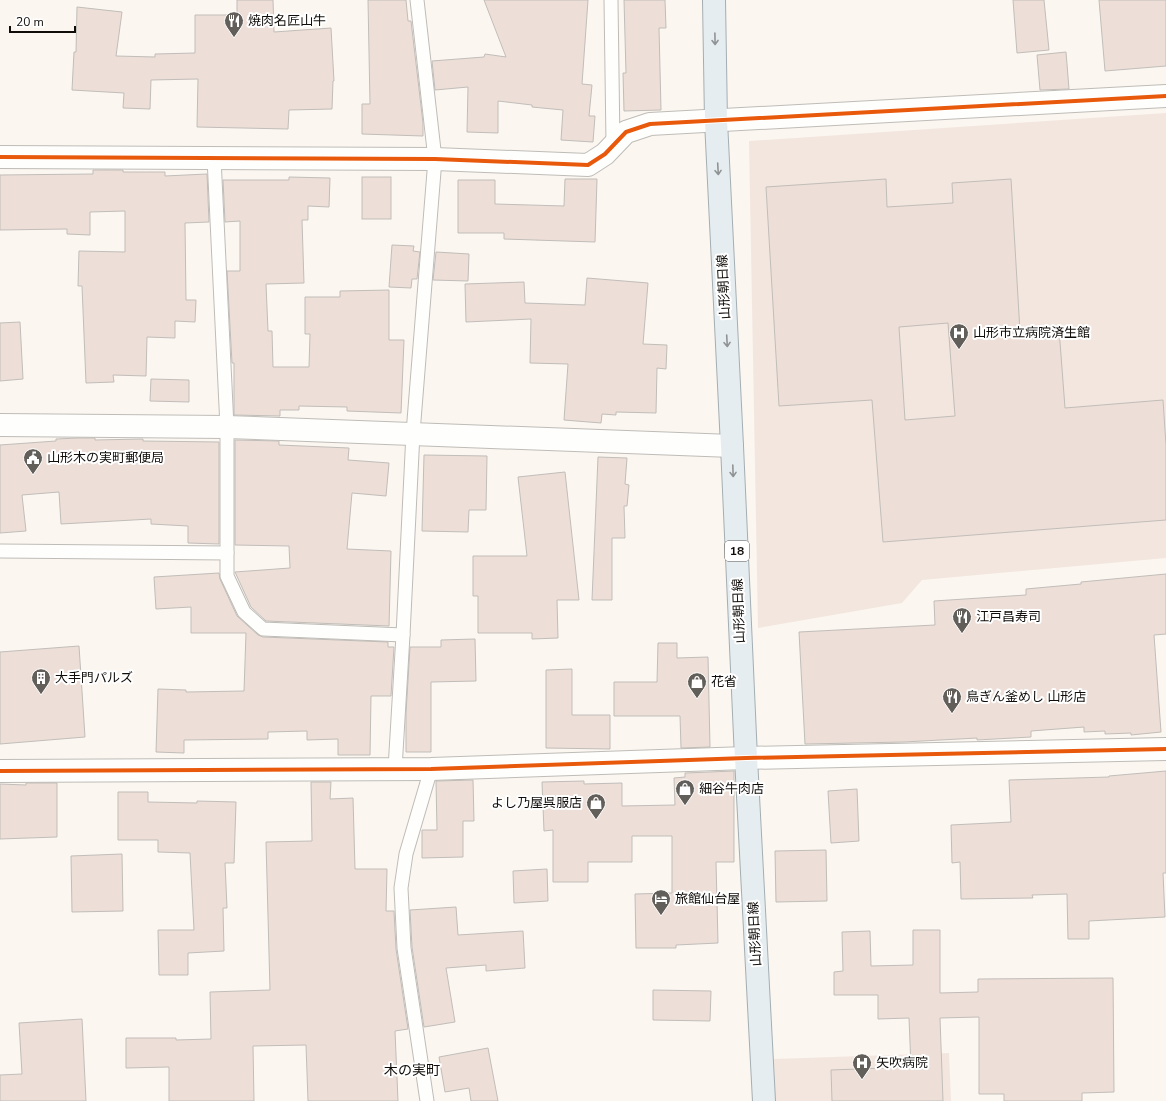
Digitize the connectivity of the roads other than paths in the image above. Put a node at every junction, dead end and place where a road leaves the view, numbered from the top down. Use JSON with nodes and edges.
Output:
{"nodes":[{"id":1,"x":417,"y":0,"type":"edge"},
{"id":2,"x":611,"y":0,"type":"edge"},
{"id":3,"x":714,"y":0,"type":"edge"},
{"id":4,"x":1166,"y":96,"type":"edge"},
{"id":5,"x":716,"y":121,"type":"junction"},
{"id":6,"x":614,"y":144,"type":"junction"},
{"id":7,"x":0,"y":157,"type":"edge"},
{"id":8,"x":214,"y":158,"type":"junction"},
{"id":9,"x":435,"y":159,"type":"junction"},
{"id":10,"x":0,"y":425,"type":"edge"},
{"id":11,"x":227,"y":427,"type":"junction"},
{"id":12,"x":413,"y":433,"type":"junction"},
{"id":13,"x":732,"y":446,"type":"junction"},
{"id":14,"x":0,"y":551,"type":"edge"},
{"id":15,"x":226,"y":552,"type":"junction"},
{"id":16,"x":403,"y":635,"type":"junction"},
{"id":17,"x":1166,"y":749,"type":"edge"},
{"id":18,"x":746,"y":758,"type":"junction"},
{"id":19,"x":395,"y":769,"type":"junction"},
{"id":20,"x":431,"y":769,"type":"junction"},
{"id":21,"x":0,"y":771,"type":"edge"},
{"id":22,"x":427,"y":1101,"type":"edge"},
{"id":23,"x":764,"y":1101,"type":"edge"}],
"edges":[{"from":1,"to":9,"type":"lane"},
{"from":2,"to":6,"type":"lane"},
{"from":3,"to":5,"type":"main road","name":"山形朝日線","number":"18","one_way":true},
{"from":4,"to":5,"type":"street"},
{"from":5,"to":6,"type":"street"},
{"from":5,"to":13,"type":"main road","name":"山形朝日線","number":"18","one_way":true},
{"from":6,"to":9,"type":"street"},
{"from":7,"to":8,"type":"street"},
{"from":8,"to":9,"type":"street"},
{"from":8,"to":11,"type":"lane"},
{"from":9,"to":12,"type":"lane"},
{"from":10,"to":11,"type":"street"},
{"from":11,"to":12,"type":"street"},
{"from":11,"to":15,"type":"lane"},
{"from":12,"to":13,"type":"street"},
{"from":12,"to":16,"type":"lane"},
{"from":13,"to":18,"type":"main road","name":"山形朝日線","number":"18","one_way":true},
{"from":14,"to":15,"type":"lane"},
{"from":15,"to":16,"type":"lane"},
{"from":16,"to":19,"type":"lane"},
{"from":17,"to":18,"type":"street"},
{"from":18,"to":20,"type":"street"},
{"from":18,"to":23,"type":"main road","name":"山形朝日線","number":"18"},
{"from":19,"to":20,"type":"street"},
{"from":19,"to":21,"type":"street"},
{"from":20,"to":22,"type":"lane"}]}
